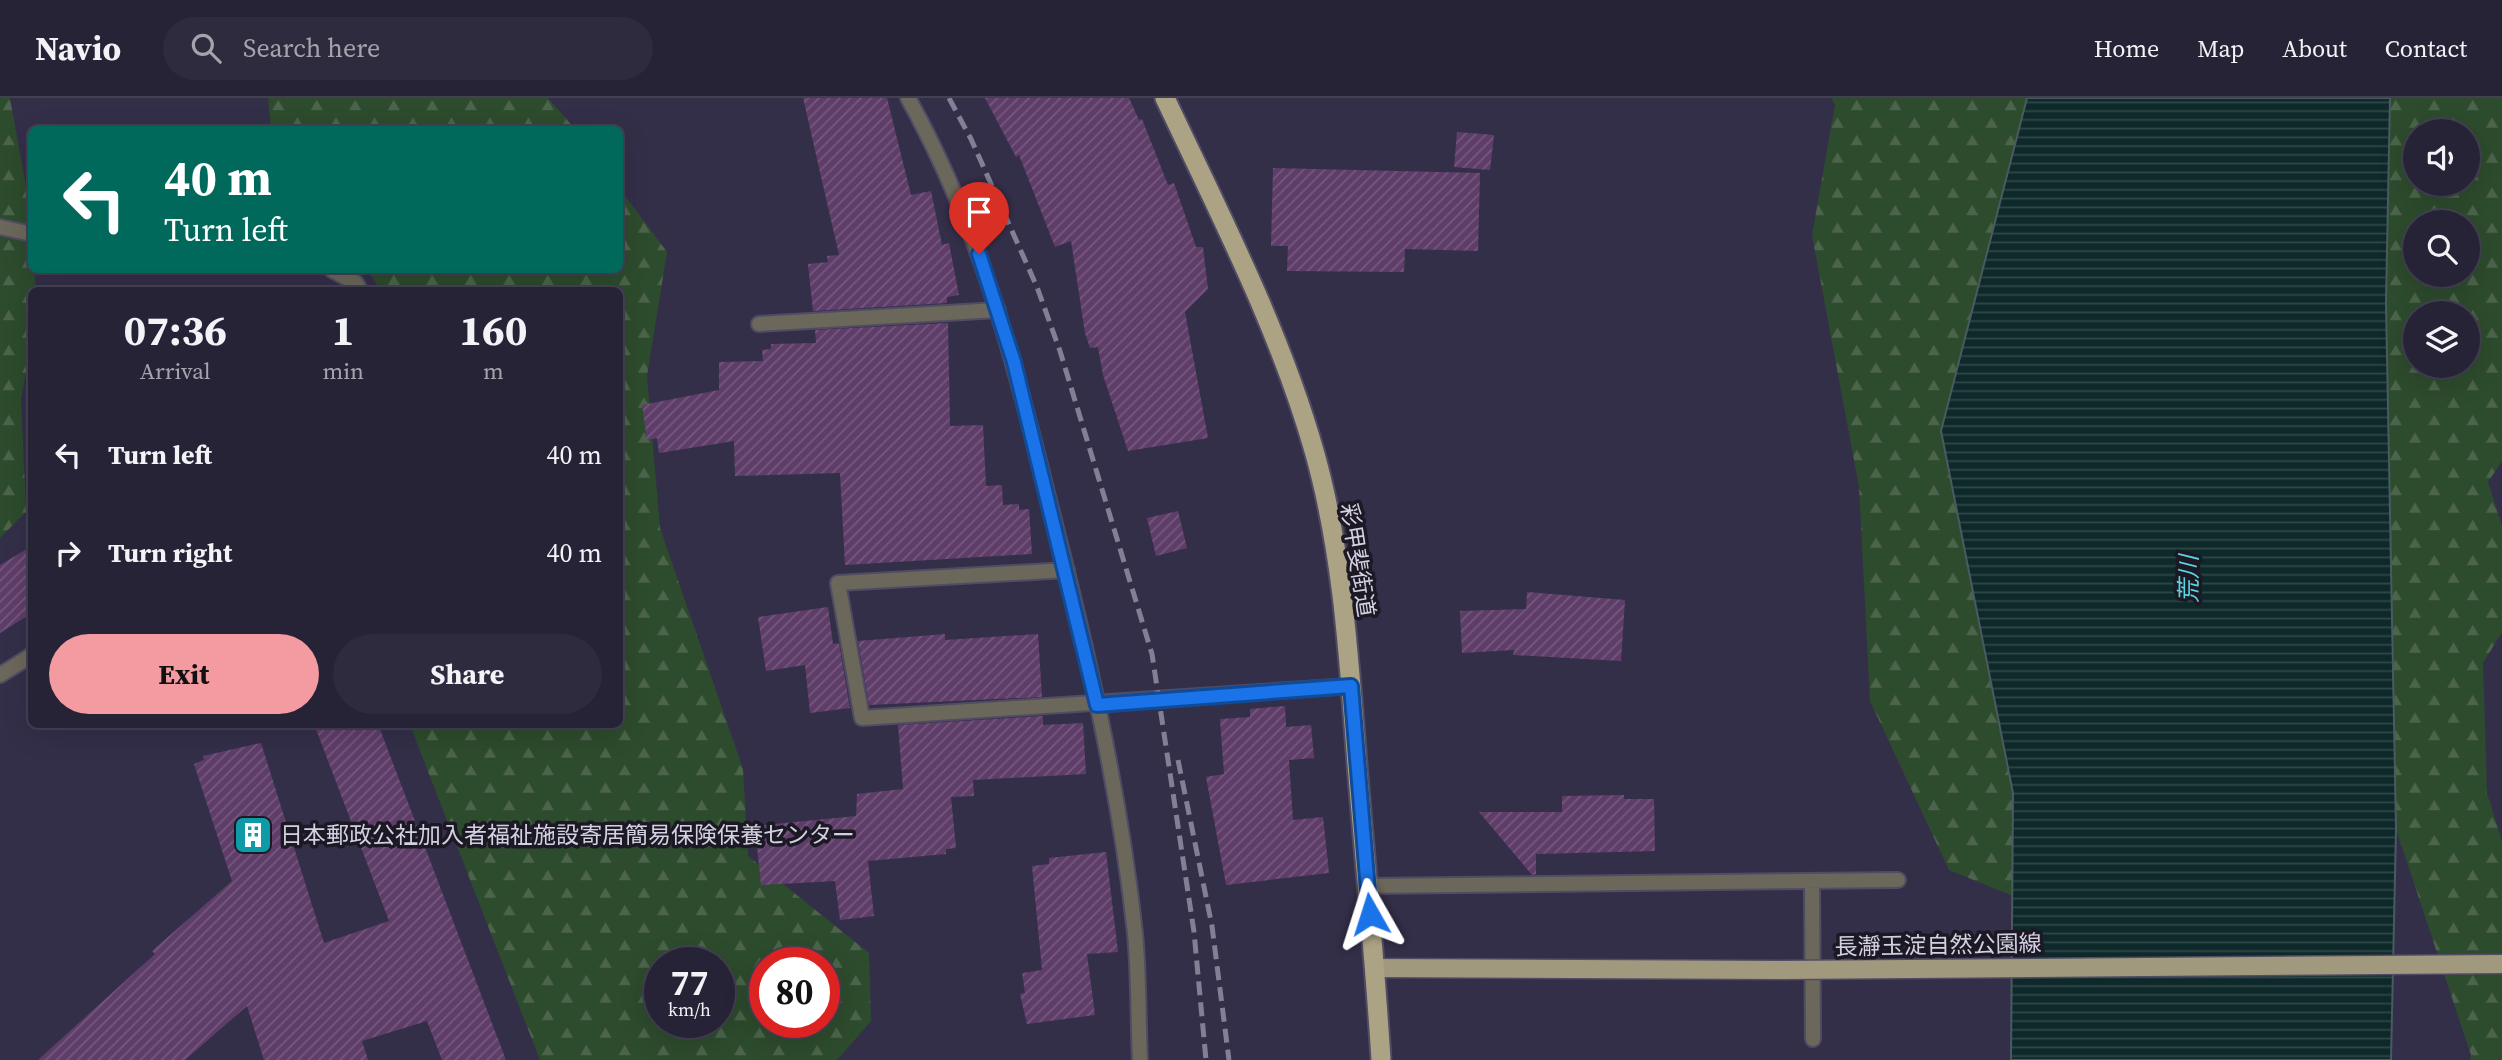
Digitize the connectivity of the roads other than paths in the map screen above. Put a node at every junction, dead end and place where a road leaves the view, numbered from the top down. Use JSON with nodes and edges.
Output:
{"nodes":[{"id":1,"x":908,"y":98,"type":"edge"},
{"id":2,"x":1165,"y":98,"type":"edge"},
{"id":3,"x":0,"y":227,"type":"edge"},
{"id":4,"x":28,"y":233,"type":"edge"},
{"id":5,"x":338,"y":273,"type":"edge"},
{"id":6,"x":358,"y":287,"type":"edge"},
{"id":7,"x":998,"y":310,"type":"junction"},
{"id":8,"x":759,"y":324,"type":"dead end"},
{"id":9,"x":1067,"y":570,"type":"junction"},
{"id":10,"x":28,"y":658,"type":"edge"},
{"id":11,"x":0,"y":675,"type":"edge"},
{"id":12,"x":1351,"y":686,"type":"junction"},
{"id":13,"x":1097,"y":705,"type":"junction"},
{"id":14,"x":1898,"y":880,"type":"dead end"},
{"id":15,"x":1812,"y":881,"type":"junction"},
{"id":16,"x":1367,"y":886,"type":"junction"},
{"id":17,"x":2502,"y":964,"type":"edge"},
{"id":18,"x":1375,"y":968,"type":"junction"},
{"id":19,"x":1813,"y":1040,"type":"dead end"},
{"id":20,"x":1140,"y":1060,"type":"edge"},
{"id":21,"x":1381,"y":1060,"type":"edge"}],
"edges":[{"from":1,"to":7,"type":"street"},
{"from":2,"to":12,"type":"highway","name":"彩甲斐街道"},
{"from":3,"to":4,"type":"street"},
{"from":5,"to":6,"type":"street"},
{"from":7,"to":8,"type":"street"},
{"from":7,"to":9,"type":"street"},
{"from":9,"to":13,"type":"street"},
{"from":9,"to":13,"type":"street"},
{"from":10,"to":11,"type":"street"},
{"from":12,"to":13,"type":"street"},
{"from":12,"to":16,"type":"highway","name":"彩甲斐街道"},
{"from":13,"to":20,"type":"street"},
{"from":14,"to":15,"type":"street"},
{"from":15,"to":16,"type":"street"},
{"from":15,"to":19,"type":"street"},
{"from":16,"to":18,"type":"highway","name":"彩甲斐街道"},
{"from":17,"to":18,"type":"main road","name":"長瀞玉淀自然公園線","bridge":true},
{"from":18,"to":21,"type":"highway","name":"彩甲斐街道"}]}
